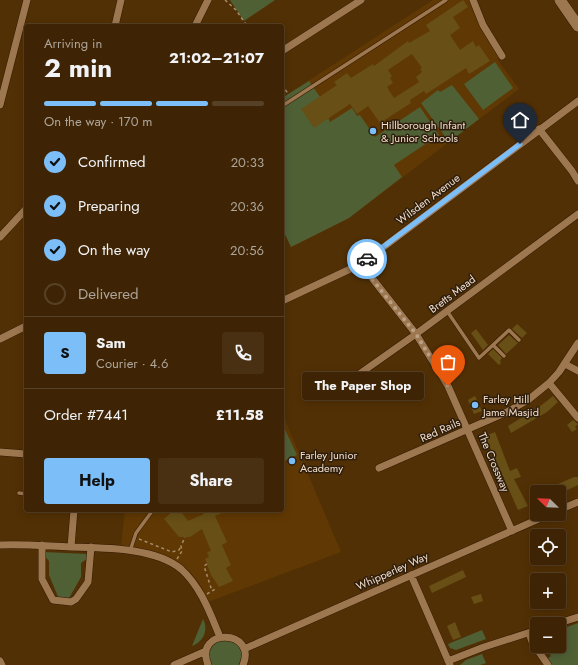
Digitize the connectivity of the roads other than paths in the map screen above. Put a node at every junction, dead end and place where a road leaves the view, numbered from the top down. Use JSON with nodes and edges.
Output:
{"nodes":[{"id":1,"x":27,"y":0,"type":"edge"},
{"id":2,"x":121,"y":0,"type":"edge"},
{"id":3,"x":208,"y":0,"type":"edge"},
{"id":4,"x":361,"y":0,"type":"edge"},
{"id":5,"x":446,"y":0,"type":"edge"},
{"id":6,"x":473,"y":0,"type":"edge"},
{"id":7,"x":560,"y":0,"type":"edge"},
{"id":8,"x":115,"y":24,"type":"edge"},
{"id":9,"x":196,"y":24,"type":"edge"},
{"id":10,"x":578,"y":26,"type":"edge"},
{"id":11,"x":284,"y":50,"type":"edge"},
{"id":12,"x":502,"y":56,"type":"dead end"},
{"id":13,"x":578,"y":101,"type":"edge"},
{"id":14,"x":0,"y":105,"type":"edge"},
{"id":15,"x":284,"y":105,"type":"edge"},
{"id":16,"x":540,"y":129,"type":"junction"},
{"id":17,"x":578,"y":181,"type":"edge"},
{"id":18,"x":24,"y":211,"type":"edge"},
{"id":19,"x":578,"y":214,"type":"edge"},
{"id":20,"x":0,"y":237,"type":"edge"},
{"id":21,"x":360,"y":264,"type":"junction"},
{"id":22,"x":284,"y":300,"type":"edge"},
{"id":23,"x":447,"y":311,"type":"junction"},
{"id":24,"x":24,"y":327,"type":"edge"},
{"id":25,"x":416,"y":334,"type":"junction"},
{"id":26,"x":0,"y":339,"type":"edge"},
{"id":27,"x":519,"y":340,"type":"dead end"},
{"id":28,"x":578,"y":343,"type":"edge"},
{"id":29,"x":493,"y":345,"type":"junction"},
{"id":30,"x":504,"y":356,"type":"dead end"},
{"id":31,"x":565,"y":364,"type":"junction"},
{"id":32,"x":578,"y":370,"type":"edge"},
{"id":33,"x":549,"y":383,"type":"junction"},
{"id":34,"x":338,"y":389,"type":"dead end"},
{"id":35,"x":578,"y":418,"type":"edge"},
{"id":36,"x":468,"y":429,"type":"junction"},
{"id":37,"x":0,"y":452,"type":"edge"},
{"id":38,"x":24,"y":454,"type":"edge"},
{"id":39,"x":379,"y":468,"type":"dead end"},
{"id":40,"x":19,"y":493,"type":"dead end"},
{"id":41,"x":24,"y":494,"type":"edge"},
{"id":42,"x":578,"y":502,"type":"edge"},
{"id":43,"x":566,"y":507,"type":"edge"},
{"id":44,"x":74,"y":512,"type":"edge"},
{"id":45,"x":152,"y":512,"type":"edge"},
{"id":46,"x":534,"y":521,"type":"edge"},
{"id":47,"x":512,"y":531,"type":"junction"},
{"id":48,"x":0,"y":545,"type":"edge"},
{"id":49,"x":42,"y":545,"type":"junction"},
{"id":50,"x":71,"y":547,"type":"junction"},
{"id":51,"x":91,"y":548,"type":"junction"},
{"id":52,"x":130,"y":551,"type":"junction"},
{"id":53,"x":411,"y":575,"type":"junction"},
{"id":54,"x":578,"y":617,"type":"edge"},
{"id":55,"x":566,"y":621,"type":"edge"},
{"id":56,"x":529,"y":633,"type":"joint"},
{"id":57,"x":220,"y":637,"type":"junction"},
{"id":58,"x":244,"y":649,"type":"junction"},
{"id":59,"x":206,"y":651,"type":"junction"},
{"id":60,"x":0,"y":661,"type":"edge"},
{"id":61,"x":449,"y":663,"type":"edge"},
{"id":62,"x":2,"y":665,"type":"edge"},
{"id":63,"x":174,"y":665,"type":"edge"},
{"id":64,"x":208,"y":665,"type":"edge"},
{"id":65,"x":243,"y":665,"type":"edge"},
{"id":66,"x":548,"y":665,"type":"edge"}],
"edges":[{"from":1,"to":14,"type":"street"},
{"from":2,"to":8,"type":"street"},
{"from":3,"to":9,"type":"street"},
{"from":4,"to":11,"type":"street"},
{"from":5,"to":15,"type":"lane"},
{"from":6,"to":12,"type":"street"},
{"from":7,"to":10,"type":"main road"},
{"from":13,"to":16,"type":"street","name":"Wilsden Avenue"},
{"from":16,"to":17,"type":"street"},
{"from":16,"to":21,"type":"street","name":"Wilsden Avenue"},
{"from":18,"to":20,"type":"street"},
{"from":19,"to":23,"type":"street","name":"Bretts Mead"},
{"from":21,"to":22,"type":"street","name":"Wilsden Avenue"},
{"from":21,"to":25,"type":"street","name":"The Crossway"},
{"from":23,"to":25,"type":"street","name":"Bretts Mead"},
{"from":23,"to":29,"type":"lane"},
{"from":24,"to":26,"type":"street"},
{"from":25,"to":34,"type":"street","name":"Bretts Mead"},
{"from":25,"to":36,"type":"street","name":"The Crossway"},
{"from":27,"to":29,"type":"lane"},
{"from":28,"to":31,"type":"street","name":"Red Rails"},
{"from":29,"to":30,"type":"lane"},
{"from":31,"to":32,"type":"street"},
{"from":31,"to":33,"type":"street","name":"Red Rails"},
{"from":33,"to":35,"type":"street"},
{"from":33,"to":36,"type":"street","name":"Red Rails"},
{"from":36,"to":39,"type":"street","name":"Red Rails"},
{"from":36,"to":47,"type":"street","name":"The Crossway"},
{"from":37,"to":38,"type":"street"},
{"from":40,"to":41,"type":"lane"},
{"from":42,"to":43,"type":"street"},
{"from":44,"to":50,"type":"street"},
{"from":45,"to":52,"type":"lane"},
{"from":46,"to":47,"type":"street","name":"Whipperley Way"},
{"from":47,"to":53,"type":"street","name":"Whipperley Way"},
{"from":48,"to":49,"type":"street"},
{"from":49,"to":50,"type":"street"},
{"from":49,"to":51,"type":"street"},
{"from":50,"to":51,"type":"street"},
{"from":51,"to":52,"type":"street"},
{"from":52,"to":57,"type":"street"},
{"from":53,"to":58,"type":"street","name":"Whipperley Way"},
{"from":53,"to":61,"type":"street"},
{"from":54,"to":55,"type":"street"},
{"from":56,"to":61,"type":"street"},
{"from":56,"to":66,"type":"street"},
{"from":57,"to":58,"type":"street"},
{"from":57,"to":59,"type":"street"},
{"from":58,"to":65,"type":"street"},
{"from":59,"to":63,"type":"street"},
{"from":59,"to":64,"type":"street"},
{"from":60,"to":62,"type":"street"}]}
